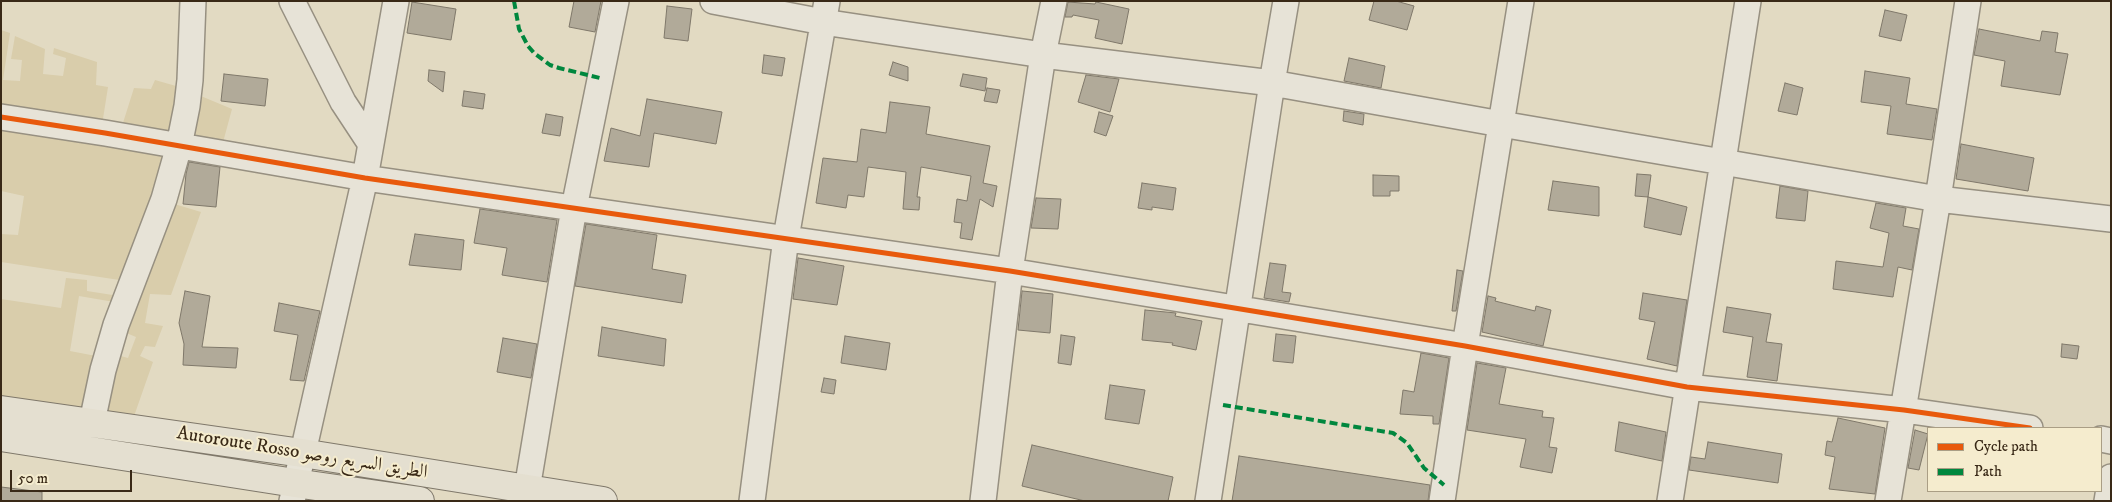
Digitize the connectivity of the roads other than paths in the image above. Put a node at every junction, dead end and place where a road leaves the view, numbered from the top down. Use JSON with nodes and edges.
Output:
{"nodes":[{"id":1,"x":193,"y":1,"type":"edge"},
{"id":2,"x":292,"y":1,"type":"edge"},
{"id":3,"x":396,"y":1,"type":"edge"},
{"id":4,"x":616,"y":1,"type":"edge"},
{"id":5,"x":713,"y":1,"type":"edge"},
{"id":6,"x":1054,"y":1,"type":"edge"},
{"id":7,"x":1286,"y":1,"type":"edge"},
{"id":8,"x":1521,"y":1,"type":"edge"},
{"id":9,"x":1748,"y":1,"type":"edge"},
{"id":10,"x":1968,"y":1,"type":"edge"},
{"id":11,"x":825,"y":12,"type":"edge"},
{"id":12,"x":1043,"y":55,"type":"junction"},
{"id":13,"x":1272,"y":83,"type":"junction"},
{"id":14,"x":1,"y":117,"type":"edge"},
{"id":15,"x":1501,"y":124,"type":"junction"},
{"id":16,"x":370,"y":143,"type":"junction"},
{"id":17,"x":179,"y":146,"type":"junction"},
{"id":18,"x":1724,"y":162,"type":"junction"},
{"id":19,"x":365,"y":178,"type":"junction"},
{"id":20,"x":1938,"y":199,"type":"junction"},
{"id":21,"x":574,"y":208,"type":"junction"},
{"id":22,"x":2111,"y":219,"type":"edge"},
{"id":23,"x":786,"y":238,"type":"junction"},
{"id":24,"x":1010,"y":271,"type":"junction"},
{"id":25,"x":1237,"y":308,"type":"junction"},
{"id":26,"x":1465,"y":346,"type":"junction"},
{"id":27,"x":1687,"y":387,"type":"junction"},
{"id":28,"x":1,"y":410,"type":"edge"},
{"id":29,"x":1904,"y":410,"type":"junction"},
{"id":30,"x":92,"y":422,"type":"junction"},
{"id":31,"x":2023,"y":427,"type":"edge"},
{"id":32,"x":1,"y":437,"type":"edge"},
{"id":33,"x":302,"y":453,"type":"junction"},
{"id":34,"x":2111,"y":477,"type":"edge"},
{"id":35,"x":527,"y":489,"type":"junction"},
{"id":36,"x":293,"y":492,"type":"edge"},
{"id":37,"x":406,"y":500,"type":"edge"},
{"id":38,"x":603,"y":501,"type":"edge"},
{"id":39,"x":752,"y":501,"type":"edge"},
{"id":40,"x":983,"y":501,"type":"edge"},
{"id":41,"x":1208,"y":501,"type":"edge"},
{"id":42,"x":1442,"y":501,"type":"edge"},
{"id":43,"x":1670,"y":501,"type":"edge"},
{"id":44,"x":1888,"y":501,"type":"edge"},
{"id":45,"x":2107,"y":501,"type":"edge"}],
"edges":[{"from":1,"to":17,"type":"street"},
{"from":2,"to":16,"type":"street"},
{"from":3,"to":16,"type":"street"},
{"from":4,"to":21,"type":"street"},
{"from":5,"to":11,"type":"street"},
{"from":6,"to":12,"type":"street"},
{"from":7,"to":13,"type":"street"},
{"from":8,"to":15,"type":"street"},
{"from":9,"to":18,"type":"street"},
{"from":10,"to":20,"type":"street"},
{"from":11,"to":12,"type":"street"},
{"from":11,"to":23,"type":"street"},
{"from":12,"to":13,"type":"street"},
{"from":12,"to":24,"type":"street"},
{"from":13,"to":15,"type":"street"},
{"from":13,"to":25,"type":"street"},
{"from":14,"to":17,"type":"street"},
{"from":15,"to":18,"type":"street"},
{"from":15,"to":26,"type":"street"},
{"from":16,"to":19,"type":"street"},
{"from":17,"to":19,"type":"street"},
{"from":17,"to":30,"type":"street"},
{"from":18,"to":20,"type":"street"},
{"from":18,"to":27,"type":"street"},
{"from":19,"to":21,"type":"street"},
{"from":19,"to":33,"type":"street"},
{"from":20,"to":22,"type":"street"},
{"from":20,"to":29,"type":"street"},
{"from":21,"to":23,"type":"street"},
{"from":21,"to":35,"type":"street"},
{"from":23,"to":24,"type":"street"},
{"from":23,"to":39,"type":"street"},
{"from":24,"to":25,"type":"street"},
{"from":24,"to":40,"type":"street"},
{"from":25,"to":26,"type":"street"},
{"from":25,"to":41,"type":"street"},
{"from":26,"to":27,"type":"street"},
{"from":26,"to":42,"type":"street"},
{"from":27,"to":29,"type":"street"},
{"from":27,"to":43,"type":"street"},
{"from":28,"to":30,"type":"highway","name":"Autoroute Rosso الطريق السريع روصو"},
{"from":29,"to":31,"type":"street"},
{"from":29,"to":44,"type":"street"},
{"from":30,"to":33,"type":"highway","name":"Autoroute Rosso الطريق السريع روصو"},
{"from":32,"to":36,"type":"highway","name":"Autoroute Rosso الطريق السريع روصو"},
{"from":33,"to":35,"type":"highway","name":"Autoroute Rosso الطريق السريع روصو"},
{"from":33,"to":36,"type":"street"},
{"from":34,"to":45,"type":"street"},
{"from":35,"to":38,"type":"highway","name":"Autoroute Rosso الطريق السريع روصو"},
{"from":36,"to":37,"type":"highway","name":"Autoroute Rosso الطريق السريع روصو"}]}
